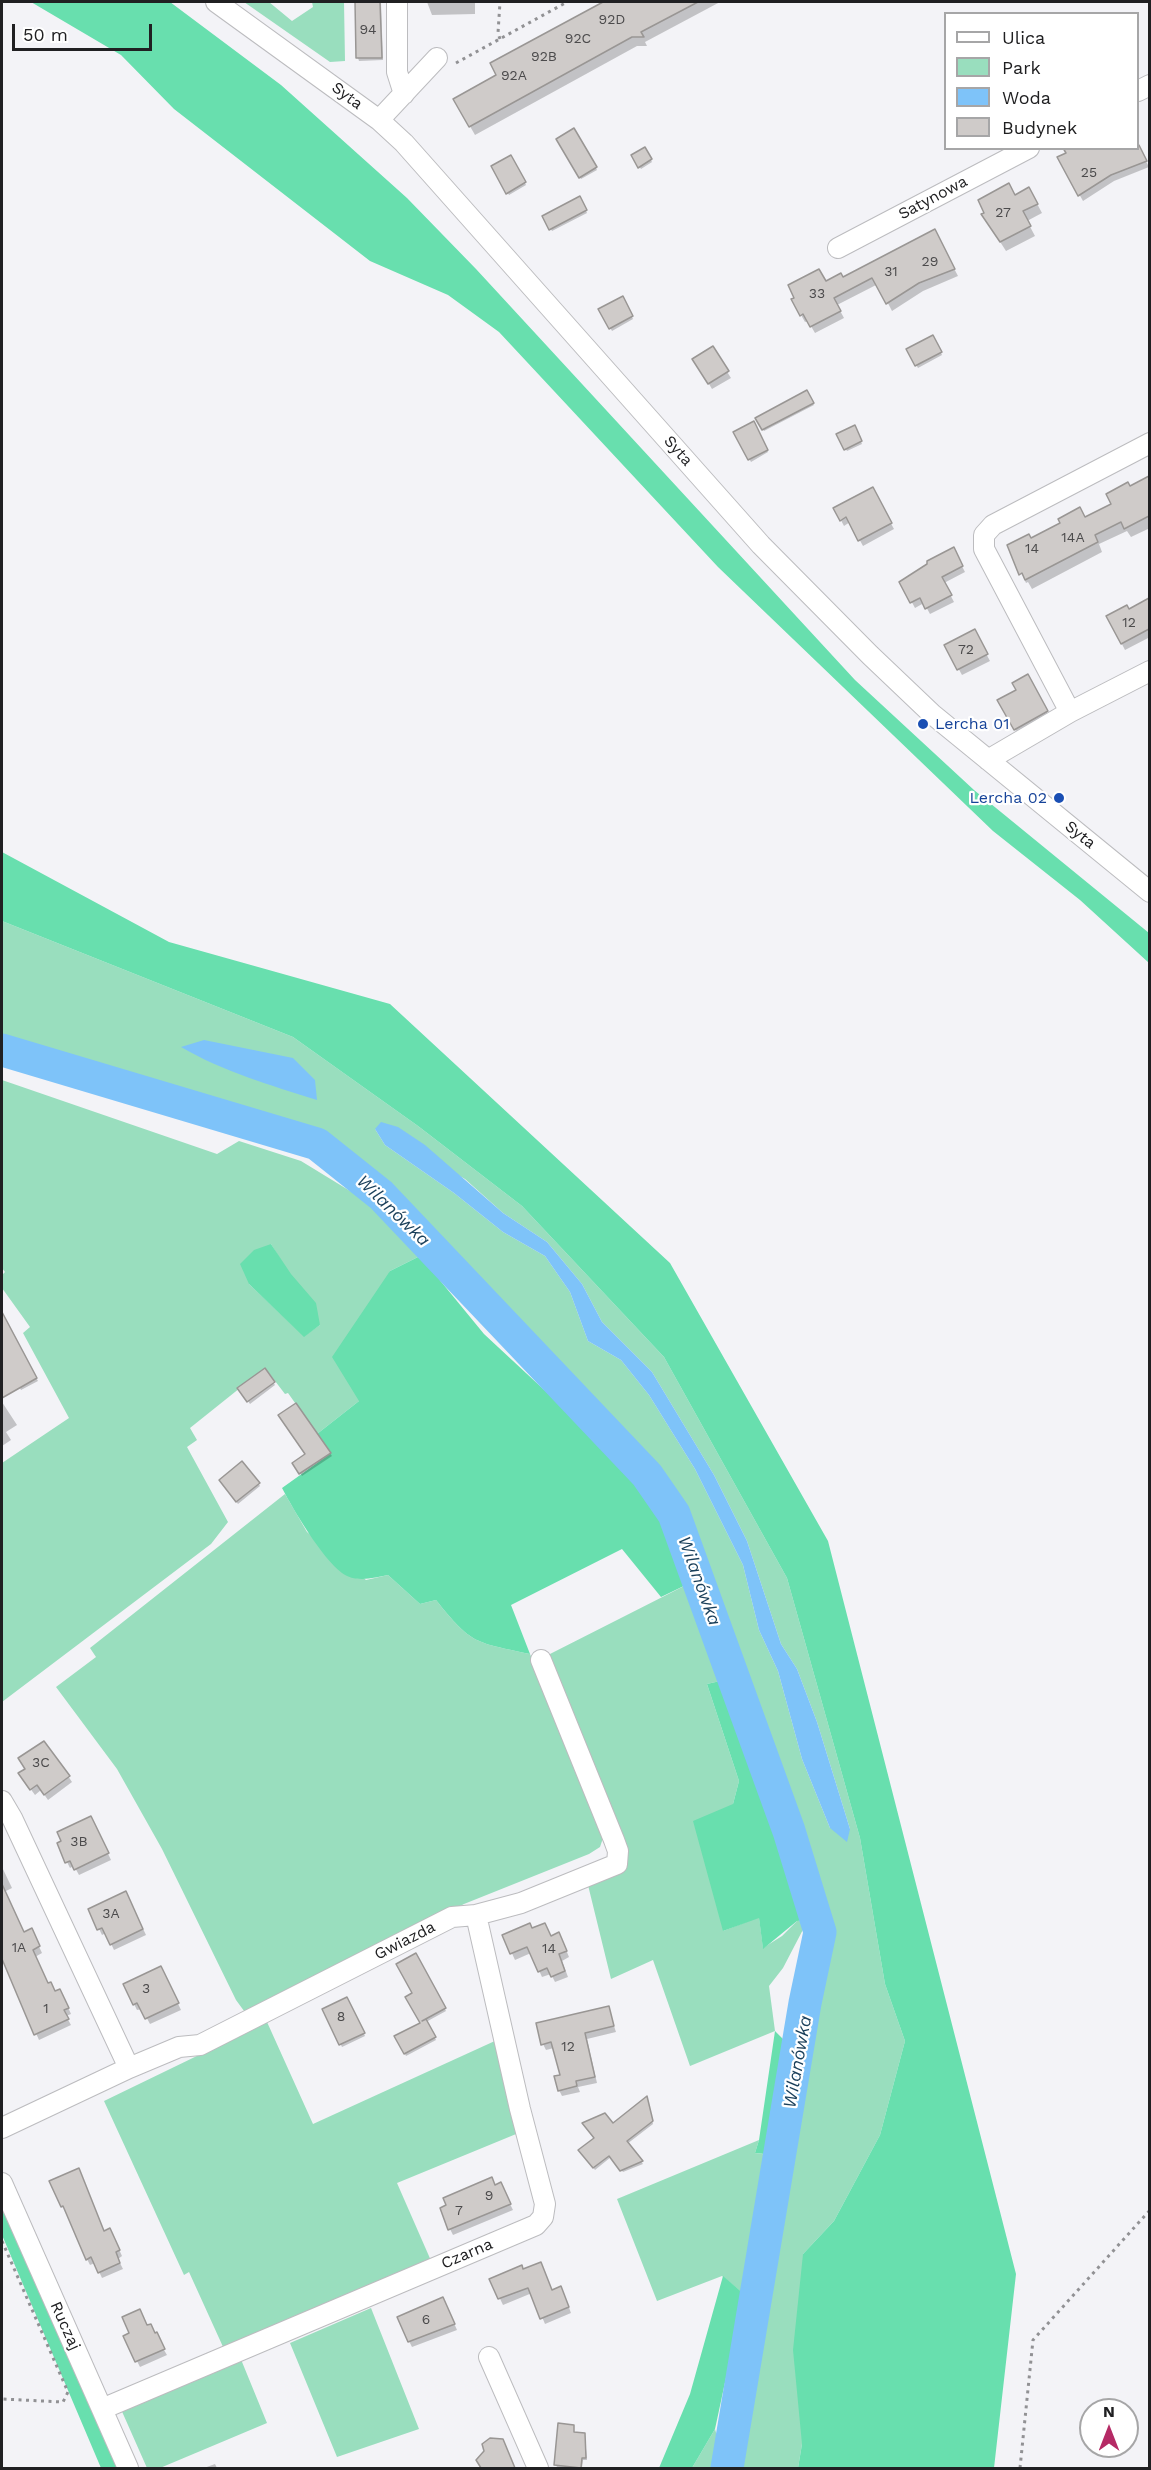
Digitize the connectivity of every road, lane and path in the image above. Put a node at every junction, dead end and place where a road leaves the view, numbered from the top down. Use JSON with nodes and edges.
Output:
{"nodes":[{"id":1,"x":216,"y":2,"type":"edge"},
{"id":2,"x":397,"y":2,"type":"edge"},
{"id":3,"x":500,"y":2,"type":"edge"},
{"id":4,"x":567,"y":2,"type":"edge"},
{"id":5,"x":500,"y":39,"type":"junction"},
{"id":6,"x":446,"y":61,"type":"joint"},
{"id":7,"x":404,"y":94,"type":"junction"},
{"id":8,"x":379,"y":120,"type":"junction"},
{"id":9,"x":1025,"y":150,"type":"edge"},
{"id":10,"x":838,"y":248,"type":"dead end"},
{"id":11,"x":1149,"y":443,"type":"edge"},
{"id":12,"x":1149,"y":671,"type":"edge"},
{"id":13,"x":1070,"y":712,"type":"junction"},
{"id":14,"x":988,"y":760,"type":"junction"},
{"id":15,"x":1149,"y":892,"type":"edge"},
{"id":16,"x":541,"y":1660,"type":"dead end"},
{"id":17,"x":2,"y":1801,"type":"edge"},
{"id":18,"x":476,"y":1915,"type":"junction"},
{"id":19,"x":129,"y":2068,"type":"junction"},
{"id":20,"x":2,"y":2128,"type":"edge"},
{"id":21,"x":2,"y":2183,"type":"edge"},
{"id":22,"x":1149,"y":2210,"type":"edge"},
{"id":23,"x":2,"y":2241,"type":"edge"},
{"id":24,"x":489,"y":2357,"type":"dead end"},
{"id":25,"x":2,"y":2399,"type":"edge"},
{"id":26,"x":102,"y":2409,"type":"junction"},
{"id":27,"x":128,"y":2469,"type":"edge"},
{"id":28,"x":538,"y":2469,"type":"edge"},
{"id":29,"x":1020,"y":2469,"type":"edge"}],
"edges":[{"from":1,"to":8,"type":"street","name":"Syta"},
{"from":2,"to":7,"type":"street"},
{"from":3,"to":5,"type":"path"},
{"from":4,"to":5,"type":"path"},
{"from":5,"to":6,"type":"path"},
{"from":6,"to":7,"type":"street"},
{"from":7,"to":8,"type":"street"},
{"from":8,"to":14,"type":"street","name":"Syta"},
{"from":9,"to":10,"type":"street","name":"Satynowa"},
{"from":11,"to":13,"type":"street"},
{"from":12,"to":13,"type":"street"},
{"from":13,"to":14,"type":"street"},
{"from":14,"to":15,"type":"street","name":"Syta"},
{"from":16,"to":18,"type":"street","name":"Gwiazda"},
{"from":17,"to":19,"type":"street"},
{"from":18,"to":19,"type":"street","name":"Gwiazda"},
{"from":18,"to":26,"type":"street","name":"Czarna"},
{"from":19,"to":20,"type":"street","name":"Gwiazda"},
{"from":21,"to":26,"type":"street","name":"Ruczaj"},
{"from":22,"to":29,"type":"path"},
{"from":23,"to":25,"type":"path"},
{"from":24,"to":28,"type":"street"},
{"from":26,"to":27,"type":"street","name":"Ruczaj"}]}
